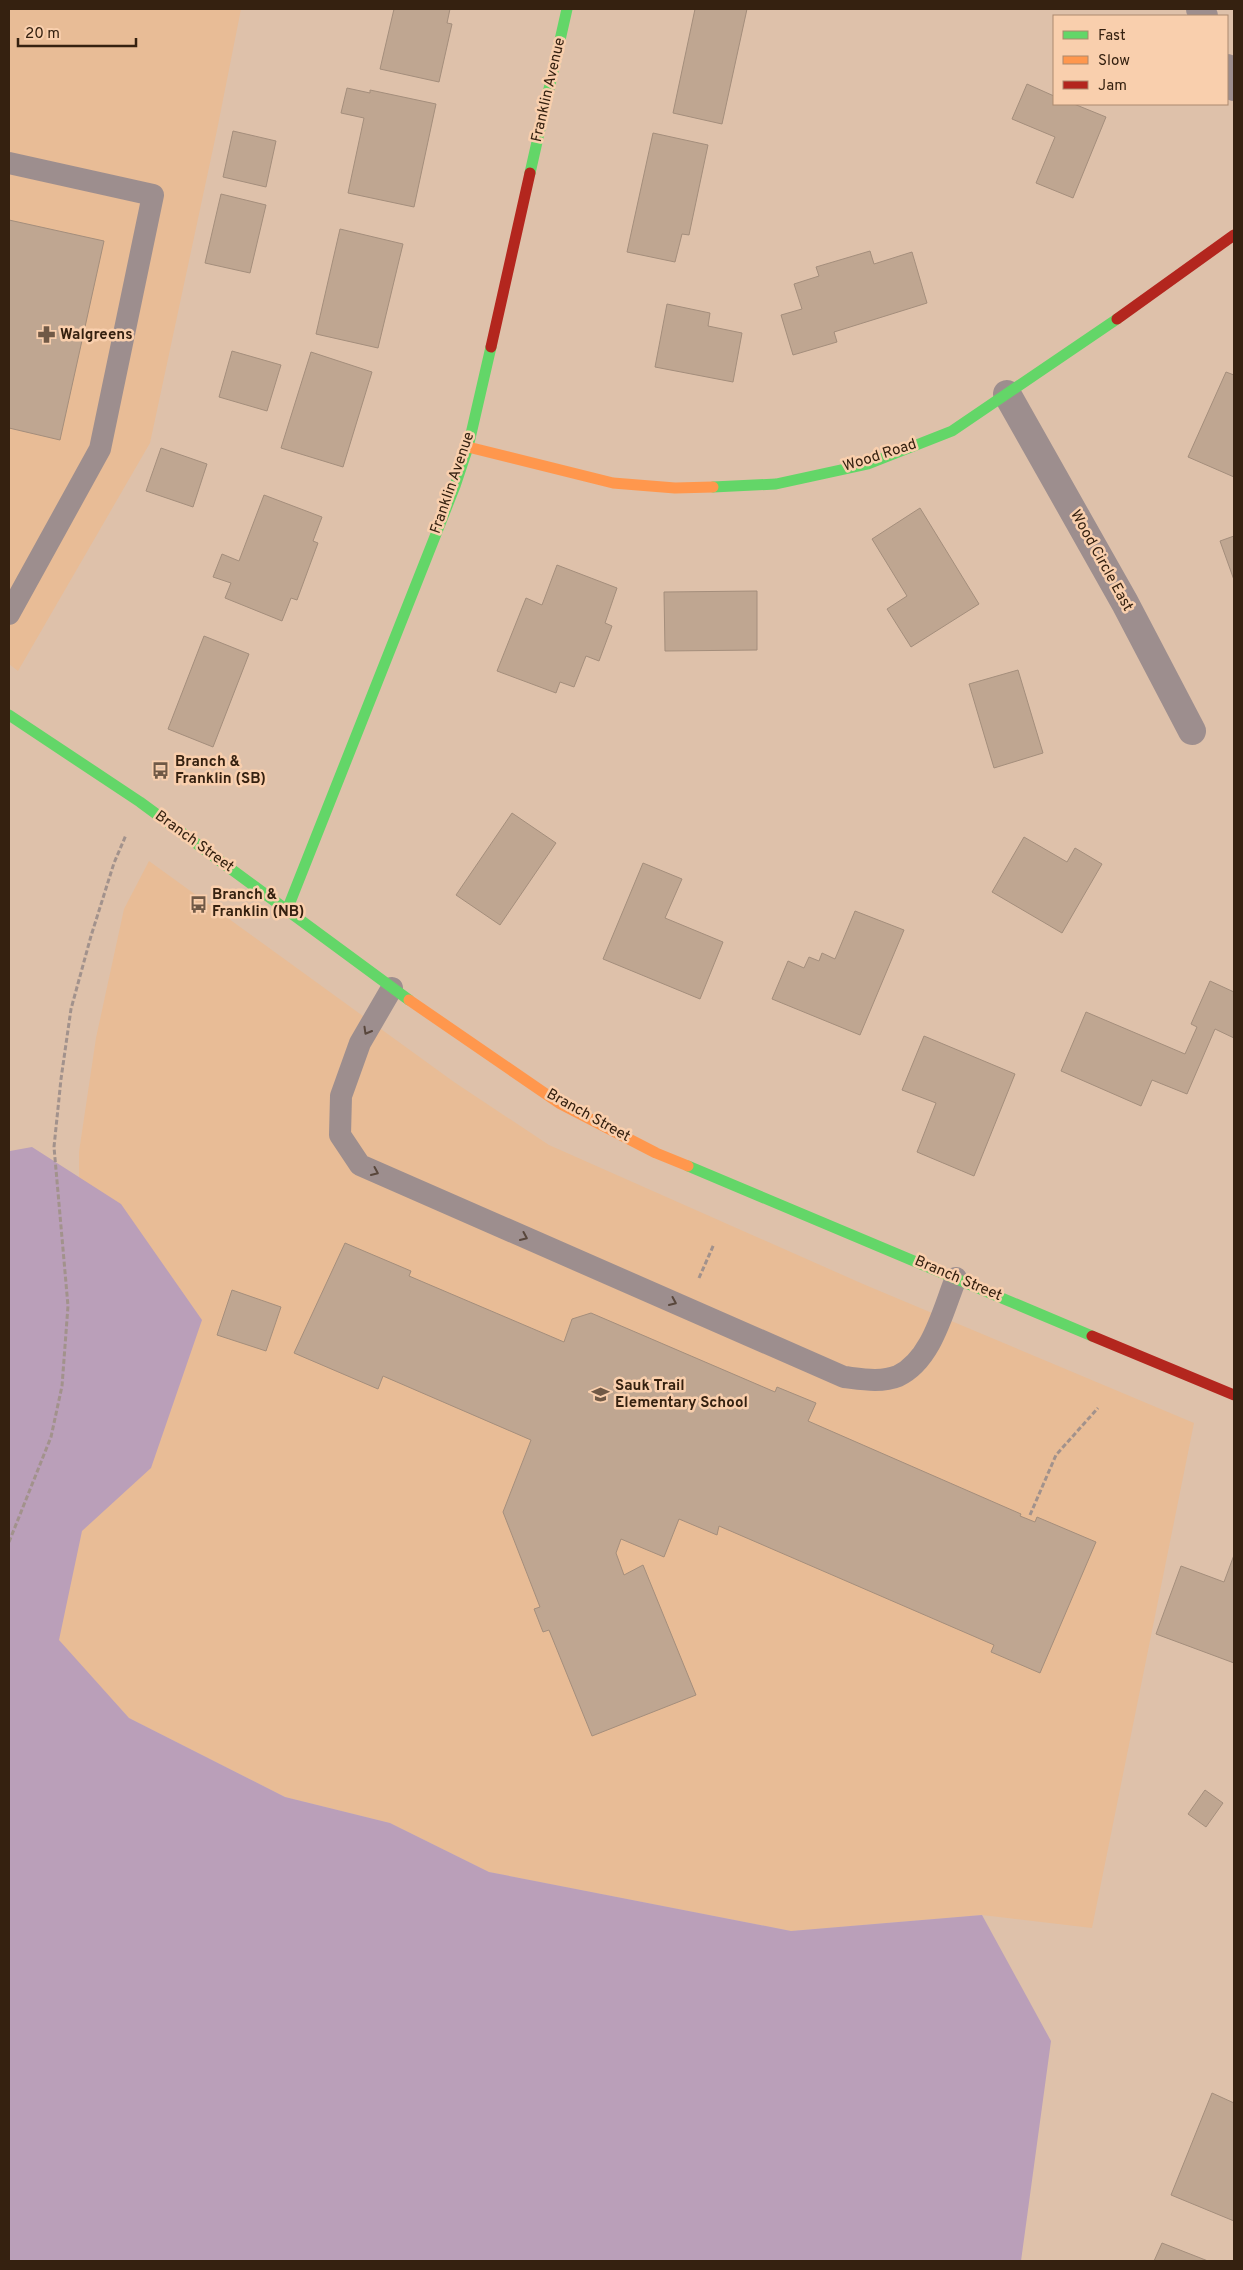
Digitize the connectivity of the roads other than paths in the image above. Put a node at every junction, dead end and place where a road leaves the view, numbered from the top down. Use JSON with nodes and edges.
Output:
{"nodes":[{"id":1,"x":567,"y":9,"type":"edge"},
{"id":2,"x":1228,"y":71,"type":"edge"},
{"id":3,"x":1234,"y":87,"type":"edge"},
{"id":4,"x":9,"y":162,"type":"edge"},
{"id":5,"x":1234,"y":235,"type":"edge"},
{"id":6,"x":1007,"y":394,"type":"junction"},
{"id":7,"x":468,"y":448,"type":"junction"},
{"id":8,"x":9,"y":614,"type":"edge"},
{"id":9,"x":9,"y":715,"type":"edge"},
{"id":10,"x":1192,"y":731,"type":"dead end"},
{"id":11,"x":287,"y":910,"type":"junction"},
{"id":12,"x":392,"y":988,"type":"junction"},
{"id":13,"x":956,"y":1278,"type":"junction"},
{"id":14,"x":1234,"y":1395,"type":"edge"}],
"edges":[{"from":1,"to":7,"type":"street","name":"Franklin Avenue"},
{"from":2,"to":3,"type":"street"},
{"from":4,"to":8,"type":"lane"},
{"from":5,"to":6,"type":"street","name":"Wood Road"},
{"from":6,"to":7,"type":"street","name":"Wood Road"},
{"from":6,"to":10,"type":"street","name":"Wood Circle East"},
{"from":7,"to":11,"type":"street","name":"Franklin Avenue"},
{"from":9,"to":11,"type":"street","name":"Branch Street"},
{"from":11,"to":12,"type":"street","name":"Branch Street"},
{"from":12,"to":13,"type":"street","name":"Branch Street"},
{"from":12,"to":13,"type":"lane","one_way":true},
{"from":13,"to":14,"type":"street","name":"Branch Street"}]}
